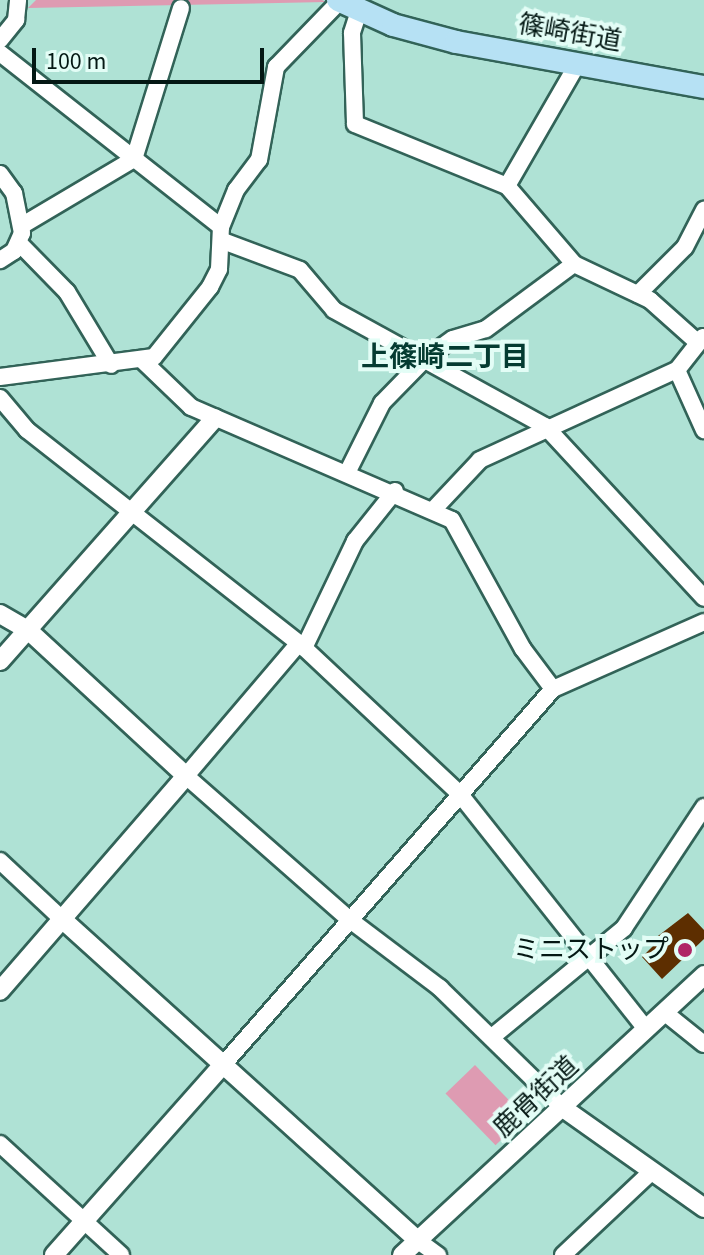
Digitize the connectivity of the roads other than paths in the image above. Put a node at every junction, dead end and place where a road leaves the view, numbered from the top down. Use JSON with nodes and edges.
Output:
{"nodes":[{"id":1,"x":18,"y":0,"type":"edge"},
{"id":2,"x":346,"y":4,"type":"edge"},
{"id":3,"x":181,"y":8,"type":"dead end"},
{"id":4,"x":0,"y":40,"type":"edge"},
{"id":5,"x":0,"y":53,"type":"edge"},
{"id":6,"x":578,"y":63,"type":"junction"},
{"id":7,"x":704,"y":87,"type":"edge"},
{"id":8,"x":134,"y":159,"type":"junction"},
{"id":9,"x":0,"y":174,"type":"edge"},
{"id":10,"x":507,"y":186,"type":"junction"},
{"id":11,"x":704,"y":210,"type":"edge"},
{"id":12,"x":21,"y":226,"type":"junction"},
{"id":13,"x":222,"y":234,"type":"junction"},
{"id":14,"x":20,"y":244,"type":"junction"},
{"id":15,"x":0,"y":260,"type":"edge"},
{"id":16,"x":574,"y":264,"type":"junction"},
{"id":17,"x":638,"y":294,"type":"junction"},
{"id":18,"x":700,"y":338,"type":"edge"},
{"id":19,"x":141,"y":359,"type":"junction"},
{"id":20,"x":425,"y":359,"type":"junction"},
{"id":21,"x":111,"y":365,"type":"junction"},
{"id":22,"x":677,"y":370,"type":"junction"},
{"id":23,"x":0,"y":377,"type":"edge"},
{"id":24,"x":0,"y":398,"type":"edge"},
{"id":25,"x":215,"y":418,"type":"junction"},
{"id":26,"x":545,"y":426,"type":"junction"},
{"id":27,"x":704,"y":430,"type":"edge"},
{"id":28,"x":348,"y":471,"type":"junction"},
{"id":29,"x":395,"y":491,"type":"junction"},
{"id":30,"x":434,"y":509,"type":"junction"},
{"id":31,"x":130,"y":512,"type":"junction"},
{"id":32,"x":704,"y":598,"type":"edge"},
{"id":33,"x":0,"y":614,"type":"edge"},
{"id":34,"x":704,"y":622,"type":"edge"},
{"id":35,"x":28,"y":630,"type":"junction"},
{"id":36,"x":302,"y":645,"type":"junction"},
{"id":37,"x":0,"y":661,"type":"edge"},
{"id":38,"x":553,"y":689,"type":"junction"},
{"id":39,"x":186,"y":776,"type":"junction"},
{"id":40,"x":459,"y":793,"type":"junction"},
{"id":41,"x":704,"y":807,"type":"edge"},
{"id":42,"x":0,"y":861,"type":"edge"},
{"id":43,"x":62,"y":919,"type":"junction"},
{"id":44,"x":350,"y":920,"type":"junction"},
{"id":45,"x":588,"y":956,"type":"junction"},
{"id":46,"x":704,"y":975,"type":"edge"},
{"id":47,"x":0,"y":991,"type":"edge"},
{"id":48,"x":664,"y":1012,"type":"junction"},
{"id":49,"x":646,"y":1029,"type":"junction"},
{"id":50,"x":492,"y":1037,"type":"junction"},
{"id":51,"x":704,"y":1044,"type":"edge"},
{"id":52,"x":222,"y":1066,"type":"junction"},
{"id":53,"x":563,"y":1108,"type":"junction"},
{"id":54,"x":0,"y":1144,"type":"edge"},
{"id":55,"x":652,"y":1171,"type":"junction"},
{"id":56,"x":704,"y":1208,"type":"edge"},
{"id":57,"x":86,"y":1219,"type":"junction"},
{"id":58,"x":417,"y":1240,"type":"junction"},
{"id":59,"x":54,"y":1255,"type":"edge"},
{"id":60,"x":121,"y":1255,"type":"edge"},
{"id":61,"x":402,"y":1255,"type":"edge"},
{"id":62,"x":438,"y":1255,"type":"edge"},
{"id":63,"x":563,"y":1255,"type":"edge"}],
"edges":[{"from":1,"to":4,"type":"street"},
{"from":2,"to":6,"type":"main road","name":"篠崎街道"},
{"from":2,"to":10,"type":"street"},
{"from":2,"to":13,"type":"street"},
{"from":3,"to":8,"type":"street"},
{"from":5,"to":8,"type":"street"},
{"from":6,"to":7,"type":"main road","name":"篠崎街道"},
{"from":6,"to":10,"type":"street"},
{"from":8,"to":12,"type":"street"},
{"from":8,"to":13,"type":"street"},
{"from":9,"to":12,"type":"street"},
{"from":10,"to":16,"type":"street"},
{"from":11,"to":17,"type":"street"},
{"from":12,"to":14,"type":"street"},
{"from":13,"to":19,"type":"street"},
{"from":13,"to":20,"type":"street"},
{"from":14,"to":15,"type":"street"},
{"from":14,"to":21,"type":"street"},
{"from":16,"to":17,"type":"street"},
{"from":16,"to":20,"type":"street"},
{"from":17,"to":18,"type":"street"},
{"from":18,"to":22,"type":"street"},
{"from":19,"to":21,"type":"street"},
{"from":19,"to":25,"type":"street"},
{"from":20,"to":26,"type":"street"},
{"from":20,"to":28,"type":"street"},
{"from":21,"to":23,"type":"street"},
{"from":22,"to":26,"type":"street"},
{"from":22,"to":27,"type":"street"},
{"from":24,"to":31,"type":"street"},
{"from":25,"to":28,"type":"street"},
{"from":25,"to":31,"type":"street"},
{"from":26,"to":30,"type":"street"},
{"from":26,"to":32,"type":"street"},
{"from":28,"to":29,"type":"street"},
{"from":29,"to":30,"type":"street"},
{"from":29,"to":36,"type":"street"},
{"from":30,"to":38,"type":"street"},
{"from":31,"to":35,"type":"street"},
{"from":31,"to":36,"type":"street"},
{"from":33,"to":35,"type":"street"},
{"from":34,"to":38,"type":"street"},
{"from":35,"to":37,"type":"street"},
{"from":35,"to":39,"type":"street"},
{"from":36,"to":39,"type":"street"},
{"from":36,"to":40,"type":"street"},
{"from":38,"to":40,"type":"street"},
{"from":39,"to":43,"type":"street"},
{"from":39,"to":44,"type":"street"},
{"from":40,"to":44,"type":"street"},
{"from":40,"to":45,"type":"street"},
{"from":41,"to":45,"type":"street"},
{"from":42,"to":43,"type":"street"},
{"from":43,"to":47,"type":"street"},
{"from":43,"to":52,"type":"street"},
{"from":44,"to":50,"type":"street"},
{"from":44,"to":52,"type":"street"},
{"from":45,"to":49,"type":"street"},
{"from":45,"to":50,"type":"street"},
{"from":46,"to":48,"type":"street","name":"鹿骨街道"},
{"from":48,"to":49,"type":"street","name":"鹿骨街道"},
{"from":48,"to":51,"type":"street"},
{"from":49,"to":53,"type":"street","name":"鹿骨街道"},
{"from":50,"to":53,"type":"street"},
{"from":52,"to":57,"type":"street"},
{"from":52,"to":58,"type":"street"},
{"from":53,"to":55,"type":"street"},
{"from":53,"to":58,"type":"street","name":"鹿骨街道"},
{"from":54,"to":57,"type":"street"},
{"from":55,"to":56,"type":"street"},
{"from":55,"to":63,"type":"street"},
{"from":57,"to":59,"type":"street"},
{"from":57,"to":60,"type":"street"},
{"from":58,"to":61,"type":"street","name":"鹿骨街道"},
{"from":58,"to":62,"type":"street"}]}
